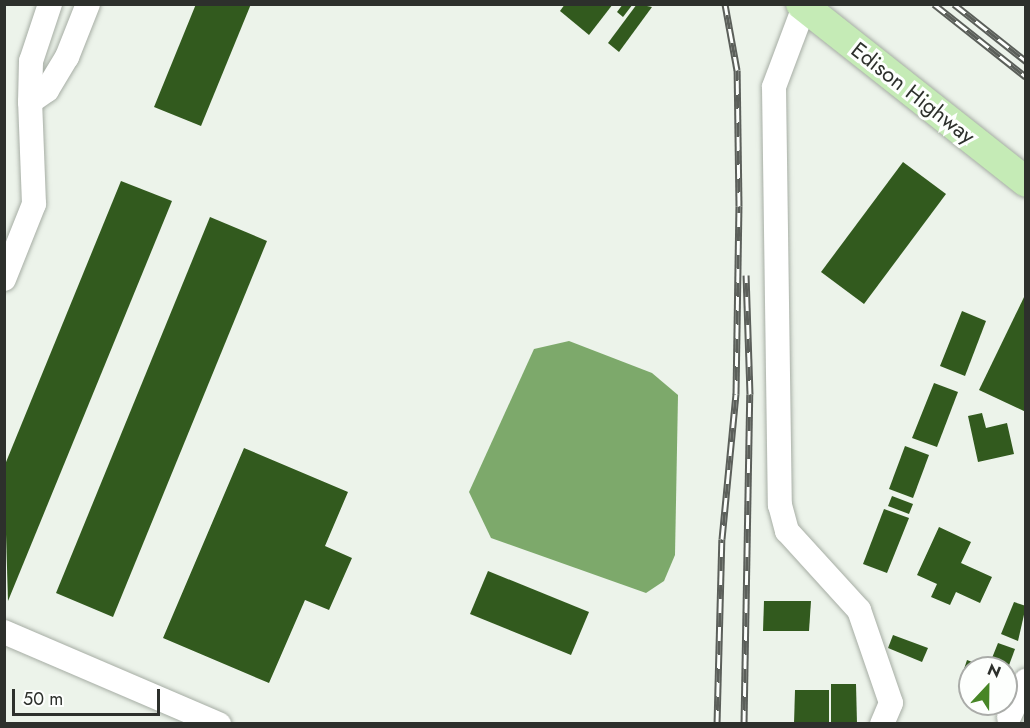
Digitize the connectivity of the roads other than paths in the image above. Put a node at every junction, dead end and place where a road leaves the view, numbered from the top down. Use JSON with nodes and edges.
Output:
{"nodes":[{"id":1,"x":50,"y":4,"type":"edge"},
{"id":2,"x":88,"y":4,"type":"edge"},
{"id":3,"x":802,"y":6,"type":"edge"},
{"id":4,"x":30,"y":102,"type":"junction"},
{"id":5,"x":1026,"y":182,"type":"edge"},
{"id":6,"x":4,"y":279,"type":"edge"},
{"id":7,"x":4,"y":632,"type":"edge"},
{"id":8,"x":1026,"y":681,"type":"edge"},
{"id":9,"x":1009,"y":717,"type":"dead end"},
{"id":10,"x":219,"y":723,"type":"edge"},
{"id":11,"x":882,"y":723,"type":"edge"}],
"edges":[{"from":1,"to":4,"type":"lane"},
{"from":2,"to":4,"type":"lane"},
{"from":3,"to":5,"type":"main road","name":"Edison Highway"},
{"from":3,"to":11,"type":"lane"},
{"from":4,"to":6,"type":"lane"},
{"from":7,"to":10,"type":"lane"},
{"from":8,"to":9,"type":"lane"}]}
